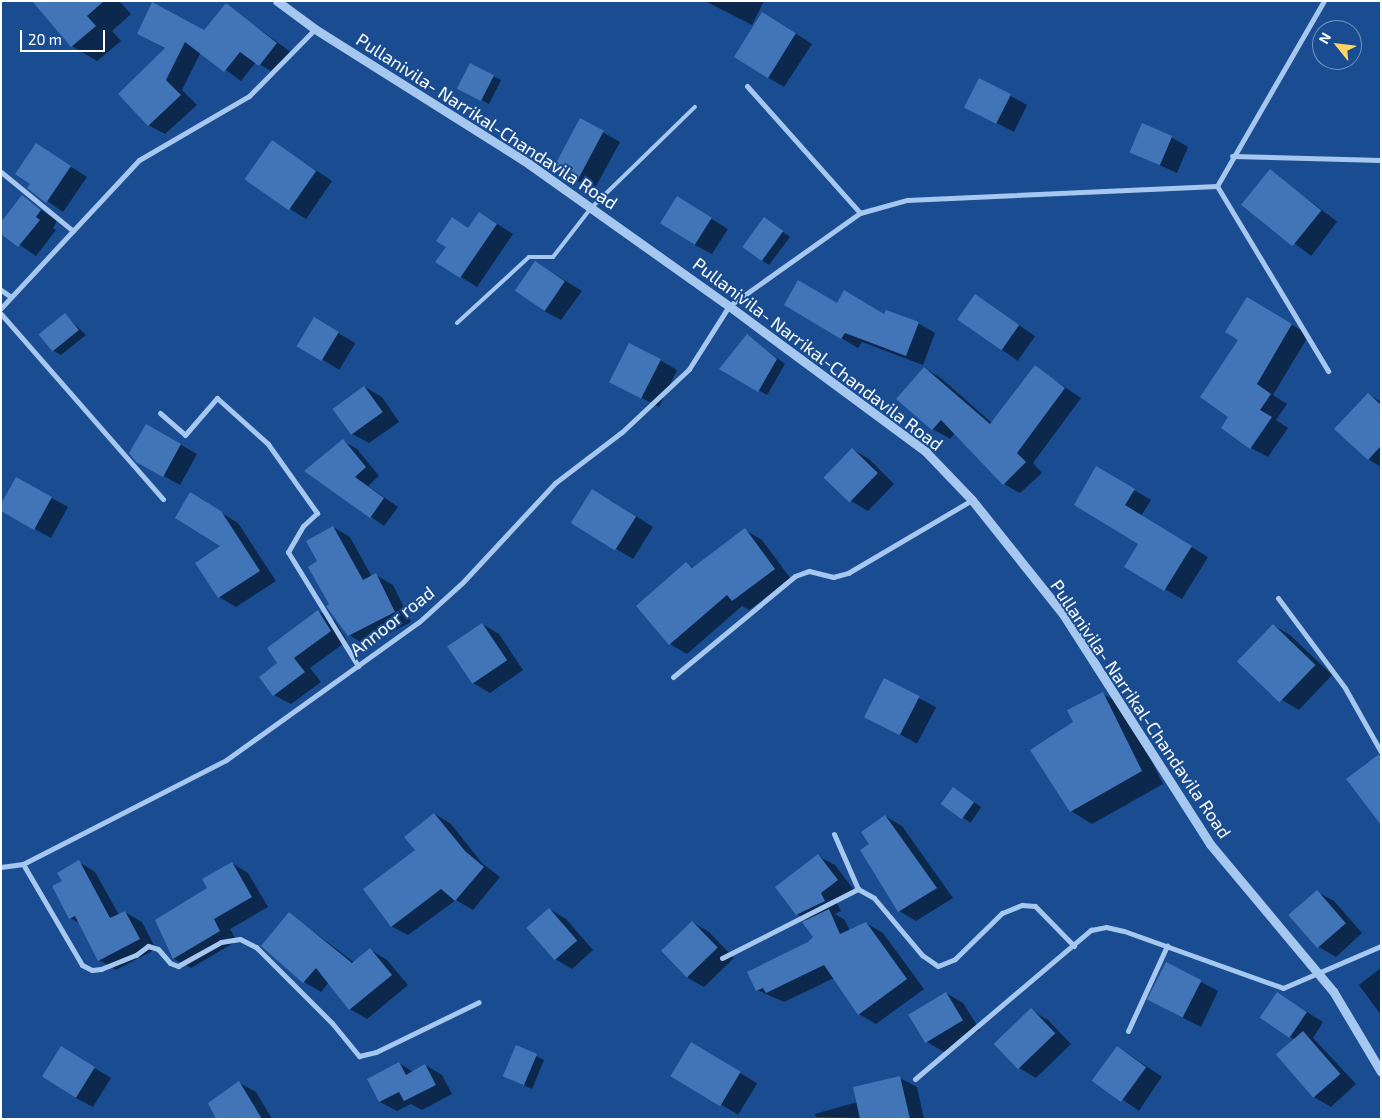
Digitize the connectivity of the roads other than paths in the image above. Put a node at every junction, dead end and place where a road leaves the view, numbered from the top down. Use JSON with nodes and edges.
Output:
{"nodes":[{"id":1,"x":277,"y":1,"type":"edge"},
{"id":2,"x":1324,"y":1,"type":"edge"},
{"id":3,"x":315,"y":29,"type":"junction"},
{"id":4,"x":748,"y":86,"type":"dead end"},
{"id":5,"x":695,"y":107,"type":"dead end"},
{"id":6,"x":1232,"y":156,"type":"junction"},
{"id":7,"x":1381,"y":160,"type":"edge"},
{"id":8,"x":1,"y":172,"type":"edge"},
{"id":9,"x":1217,"y":186,"type":"junction"},
{"id":10,"x":591,"y":208,"type":"junction"},
{"id":11,"x":860,"y":213,"type":"junction"},
{"id":12,"x":73,"y":231,"type":"junction"},
{"id":13,"x":1,"y":290,"type":"edge"},
{"id":14,"x":11,"y":297,"type":"junction"},
{"id":15,"x":729,"y":306,"type":"junction"},
{"id":16,"x":1,"y":308,"type":"edge"},
{"id":17,"x":1,"y":314,"type":"edge"},
{"id":18,"x":457,"y":323,"type":"dead end"},
{"id":19,"x":1328,"y":371,"type":"dead end"},
{"id":20,"x":160,"y":413,"type":"dead end"},
{"id":21,"x":163,"y":500,"type":"dead end"},
{"id":22,"x":972,"y":500,"type":"junction"},
{"id":23,"x":1278,"y":598,"type":"dead end"},
{"id":24,"x":358,"y":666,"type":"junction"},
{"id":25,"x":673,"y":677,"type":"dead end"},
{"id":26,"x":1381,"y":752,"type":"edge"},
{"id":27,"x":834,"y":834,"type":"dead end"},
{"id":28,"x":23,"y":864,"type":"junction"},
{"id":29,"x":1,"y":867,"type":"edge"},
{"id":30,"x":858,"y":889,"type":"junction"},
{"id":31,"x":1074,"y":946,"type":"junction"},
{"id":32,"x":1166,"y":946,"type":"junction"},
{"id":33,"x":1381,"y":946,"type":"edge"},
{"id":34,"x":722,"y":958,"type":"dead end"},
{"id":35,"x":1319,"y":973,"type":"junction"},
{"id":36,"x":479,"y":1002,"type":"dead end"},
{"id":37,"x":1128,"y":1031,"type":"dead end"},
{"id":38,"x":1381,"y":1072,"type":"edge"},
{"id":39,"x":915,"y":1079,"type":"dead end"}],
"edges":[{"from":1,"to":3,"type":"street","name":"Pullanivila- Narrikal-Chandavila Road"},
{"from":2,"to":6,"type":"street"},
{"from":3,"to":10,"type":"street","name":"Pullanivila- Narrikal-Chandavila Road"},
{"from":3,"to":12,"type":"street"},
{"from":4,"to":11,"type":"street"},
{"from":5,"to":10,"type":"lane"},
{"from":6,"to":7,"type":"street"},
{"from":6,"to":9,"type":"street"},
{"from":8,"to":12,"type":"street"},
{"from":9,"to":11,"type":"street"},
{"from":9,"to":19,"type":"street"},
{"from":10,"to":15,"type":"street","name":"Pullanivila- Narrikal-Chandavila Road"},
{"from":10,"to":18,"type":"lane"},
{"from":11,"to":15,"type":"street"},
{"from":12,"to":14,"type":"street"},
{"from":13,"to":14,"type":"street"},
{"from":14,"to":16,"type":"street"},
{"from":15,"to":22,"type":"street","name":"Pullanivila- Narrikal-Chandavila Road"},
{"from":15,"to":24,"type":"street","name":"Annoor road"},
{"from":17,"to":21,"type":"street"},
{"from":20,"to":24,"type":"street"},
{"from":22,"to":25,"type":"street"},
{"from":22,"to":35,"type":"street","name":"Pullanivila- Narrikal-Chandavila Road"},
{"from":23,"to":26,"type":"street"},
{"from":24,"to":28,"type":"street","name":"Annoor road"},
{"from":27,"to":30,"type":"street"},
{"from":28,"to":29,"type":"street","name":"Annoor road"},
{"from":28,"to":36,"type":"street"},
{"from":30,"to":31,"type":"street"},
{"from":30,"to":34,"type":"street"},
{"from":31,"to":32,"type":"street"},
{"from":31,"to":39,"type":"street"},
{"from":32,"to":35,"type":"street"},
{"from":32,"to":37,"type":"street"},
{"from":33,"to":35,"type":"street"},
{"from":35,"to":38,"type":"street","name":"Pullanivila- Narrikal-Chandavila Road"}]}
